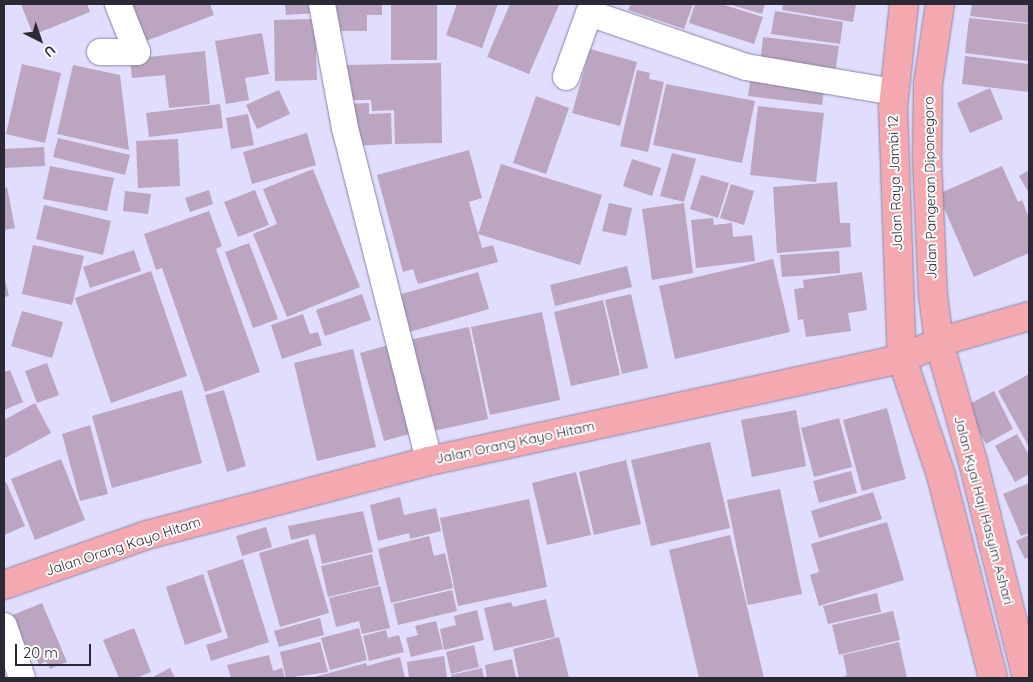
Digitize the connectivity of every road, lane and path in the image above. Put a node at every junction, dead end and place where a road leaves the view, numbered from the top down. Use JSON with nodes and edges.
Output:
{"nodes":[{"id":1,"x":118,"y":4,"type":"edge"},
{"id":2,"x":322,"y":4,"type":"edge"},
{"id":3,"x":940,"y":4,"type":"edge"},
{"id":4,"x":904,"y":5,"type":"edge"},
{"id":5,"x":581,"y":8,"type":"edge"},
{"id":6,"x":100,"y":52,"type":"dead end"},
{"id":7,"x":566,"y":77,"type":"dead end"},
{"id":8,"x":894,"y":92,"type":"junction"},
{"id":9,"x":1029,"y":316,"type":"edge"},
{"id":10,"x":939,"y":342,"type":"junction"},
{"id":11,"x":902,"y":359,"type":"junction"},
{"id":12,"x":429,"y":461,"type":"junction"},
{"id":13,"x":4,"y":584,"type":"edge"},
{"id":14,"x":4,"y":626,"type":"edge"},
{"id":15,"x":22,"y":678,"type":"edge"},
{"id":16,"x":993,"y":678,"type":"edge"},
{"id":17,"x":1027,"y":678,"type":"edge"}],
"edges":[{"from":1,"to":6,"type":"street"},
{"from":2,"to":12,"type":"street"},
{"from":3,"to":10,"type":"main road","name":"Jalan Pangeran Diponegoro"},
{"from":4,"to":8,"type":"main road","name":"Jalan Raya Jambi 12"},
{"from":5,"to":7,"type":"street"},
{"from":5,"to":8,"type":"street"},
{"from":8,"to":11,"type":"main road","name":"Jalan Raya Jambi 12"},
{"from":9,"to":10,"type":"main road","name":"Jalan Orang Kayo Hitam"},
{"from":10,"to":11,"type":"main road","name":"Jalan Orang Kayo Hitam"},
{"from":10,"to":17,"type":"main road","name":"Jalan Kyai Haji Hasyim Ashari"},
{"from":11,"to":12,"type":"main road","name":"Jalan Orang Kayo Hitam"},
{"from":11,"to":16,"type":"main road","name":"Jalan Raya Jambi 12"},
{"from":12,"to":13,"type":"main road","name":"Jalan Orang Kayo Hitam"},
{"from":14,"to":15,"type":"street"}]}
